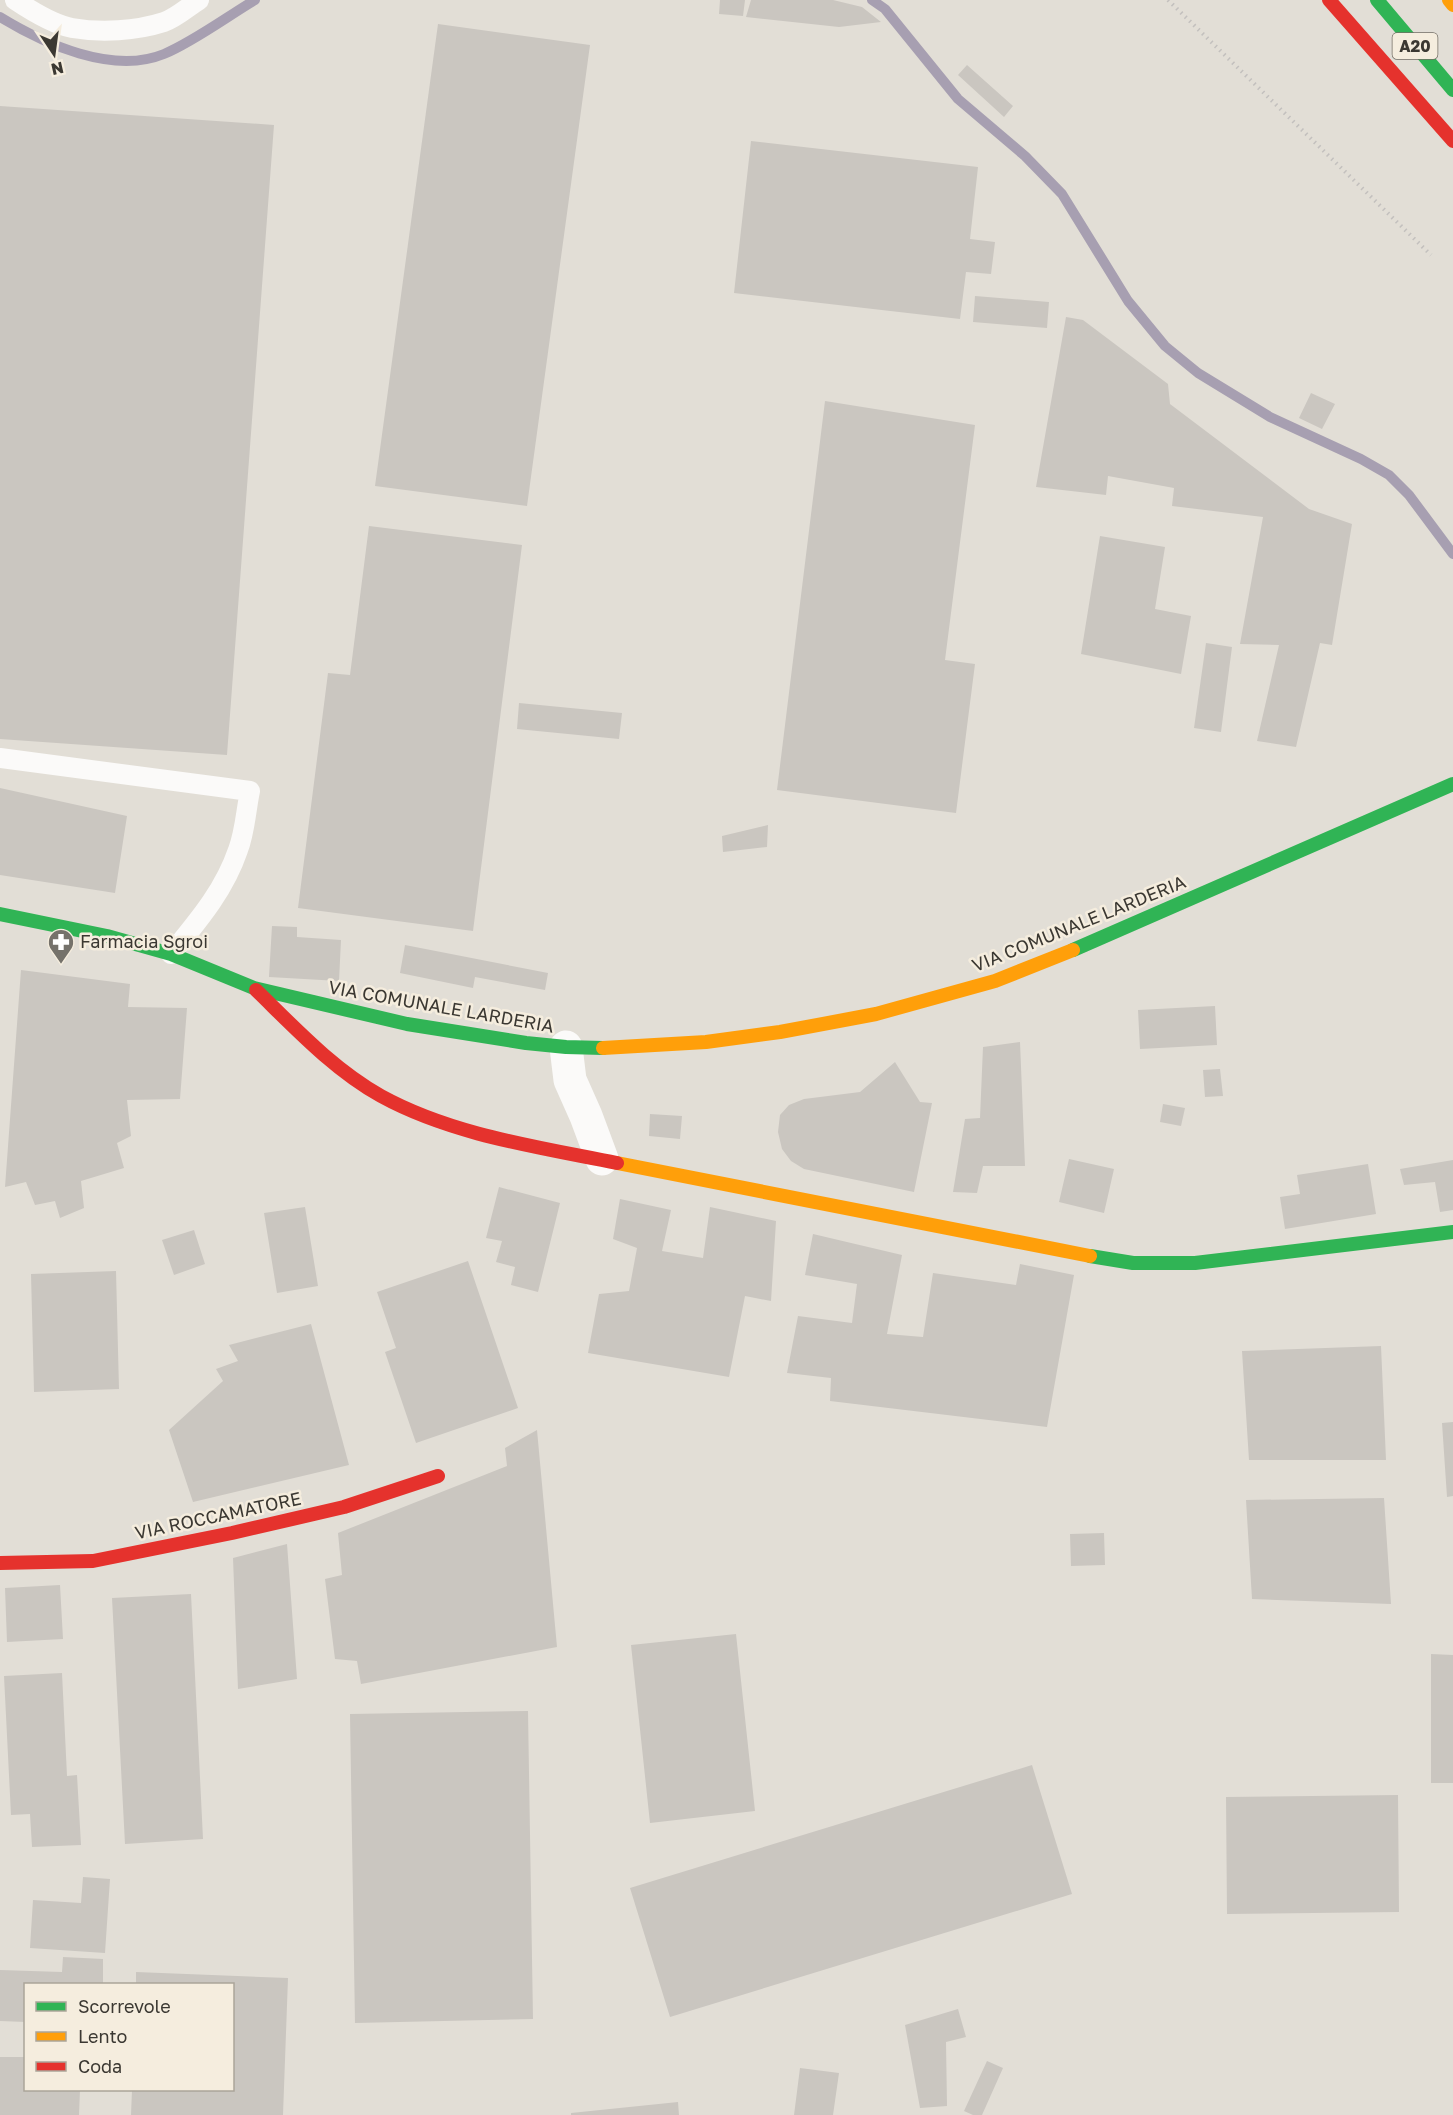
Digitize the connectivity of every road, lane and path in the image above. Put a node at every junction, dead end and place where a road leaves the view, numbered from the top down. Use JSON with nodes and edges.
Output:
{"nodes":[{"id":1,"x":15,"y":0,"type":"edge"},
{"id":2,"x":199,"y":0,"type":"edge"},
{"id":3,"x":1168,"y":0,"type":"edge"},
{"id":4,"x":1329,"y":0,"type":"edge"},
{"id":5,"x":1377,"y":0,"type":"edge"},
{"id":6,"x":1449,"y":0,"type":"edge"},
{"id":7,"x":1453,"y":5,"type":"edge"},
{"id":8,"x":1453,"y":90,"type":"edge"},
{"id":9,"x":1453,"y":141,"type":"edge"},
{"id":10,"x":1431,"y":255,"type":"dead end"},
{"id":11,"x":0,"y":758,"type":"edge"},
{"id":12,"x":1453,"y":784,"type":"edge"},
{"id":13,"x":0,"y":914,"type":"edge"},
{"id":14,"x":171,"y":954,"type":"junction"},
{"id":15,"x":254,"y":988,"type":"junction"},
{"id":16,"x":566,"y":1047,"type":"junction"},
{"id":17,"x":602,"y":1159,"type":"junction"},
{"id":18,"x":1453,"y":1232,"type":"edge"},
{"id":19,"x":438,"y":1476,"type":"dead end"},
{"id":20,"x":0,"y":1563,"type":"edge"}],
"edges":[{"from":1,"to":2,"type":"lane"},
{"from":3,"to":10,"type":"path"},
{"from":4,"to":9,"type":"main road"},
{"from":5,"to":8,"type":"main road","number":"A20"},
{"from":6,"to":7,"type":"main road"},
{"from":11,"to":14,"type":"lane"},
{"from":12,"to":16,"type":"main road","name":"VIA COMUNALE LARDERIA"},
{"from":13,"to":14,"type":"main road","name":"VIA COMUNALE LARDERIA"},
{"from":14,"to":15,"type":"main road","name":"VIA COMUNALE LARDERIA"},
{"from":15,"to":16,"type":"main road","name":"VIA COMUNALE LARDERIA"},
{"from":15,"to":17,"type":"main road"},
{"from":16,"to":17,"type":"street"},
{"from":17,"to":18,"type":"main road"},
{"from":19,"to":20,"type":"main road","name":"VIA ROCCAMATORE"}]}
